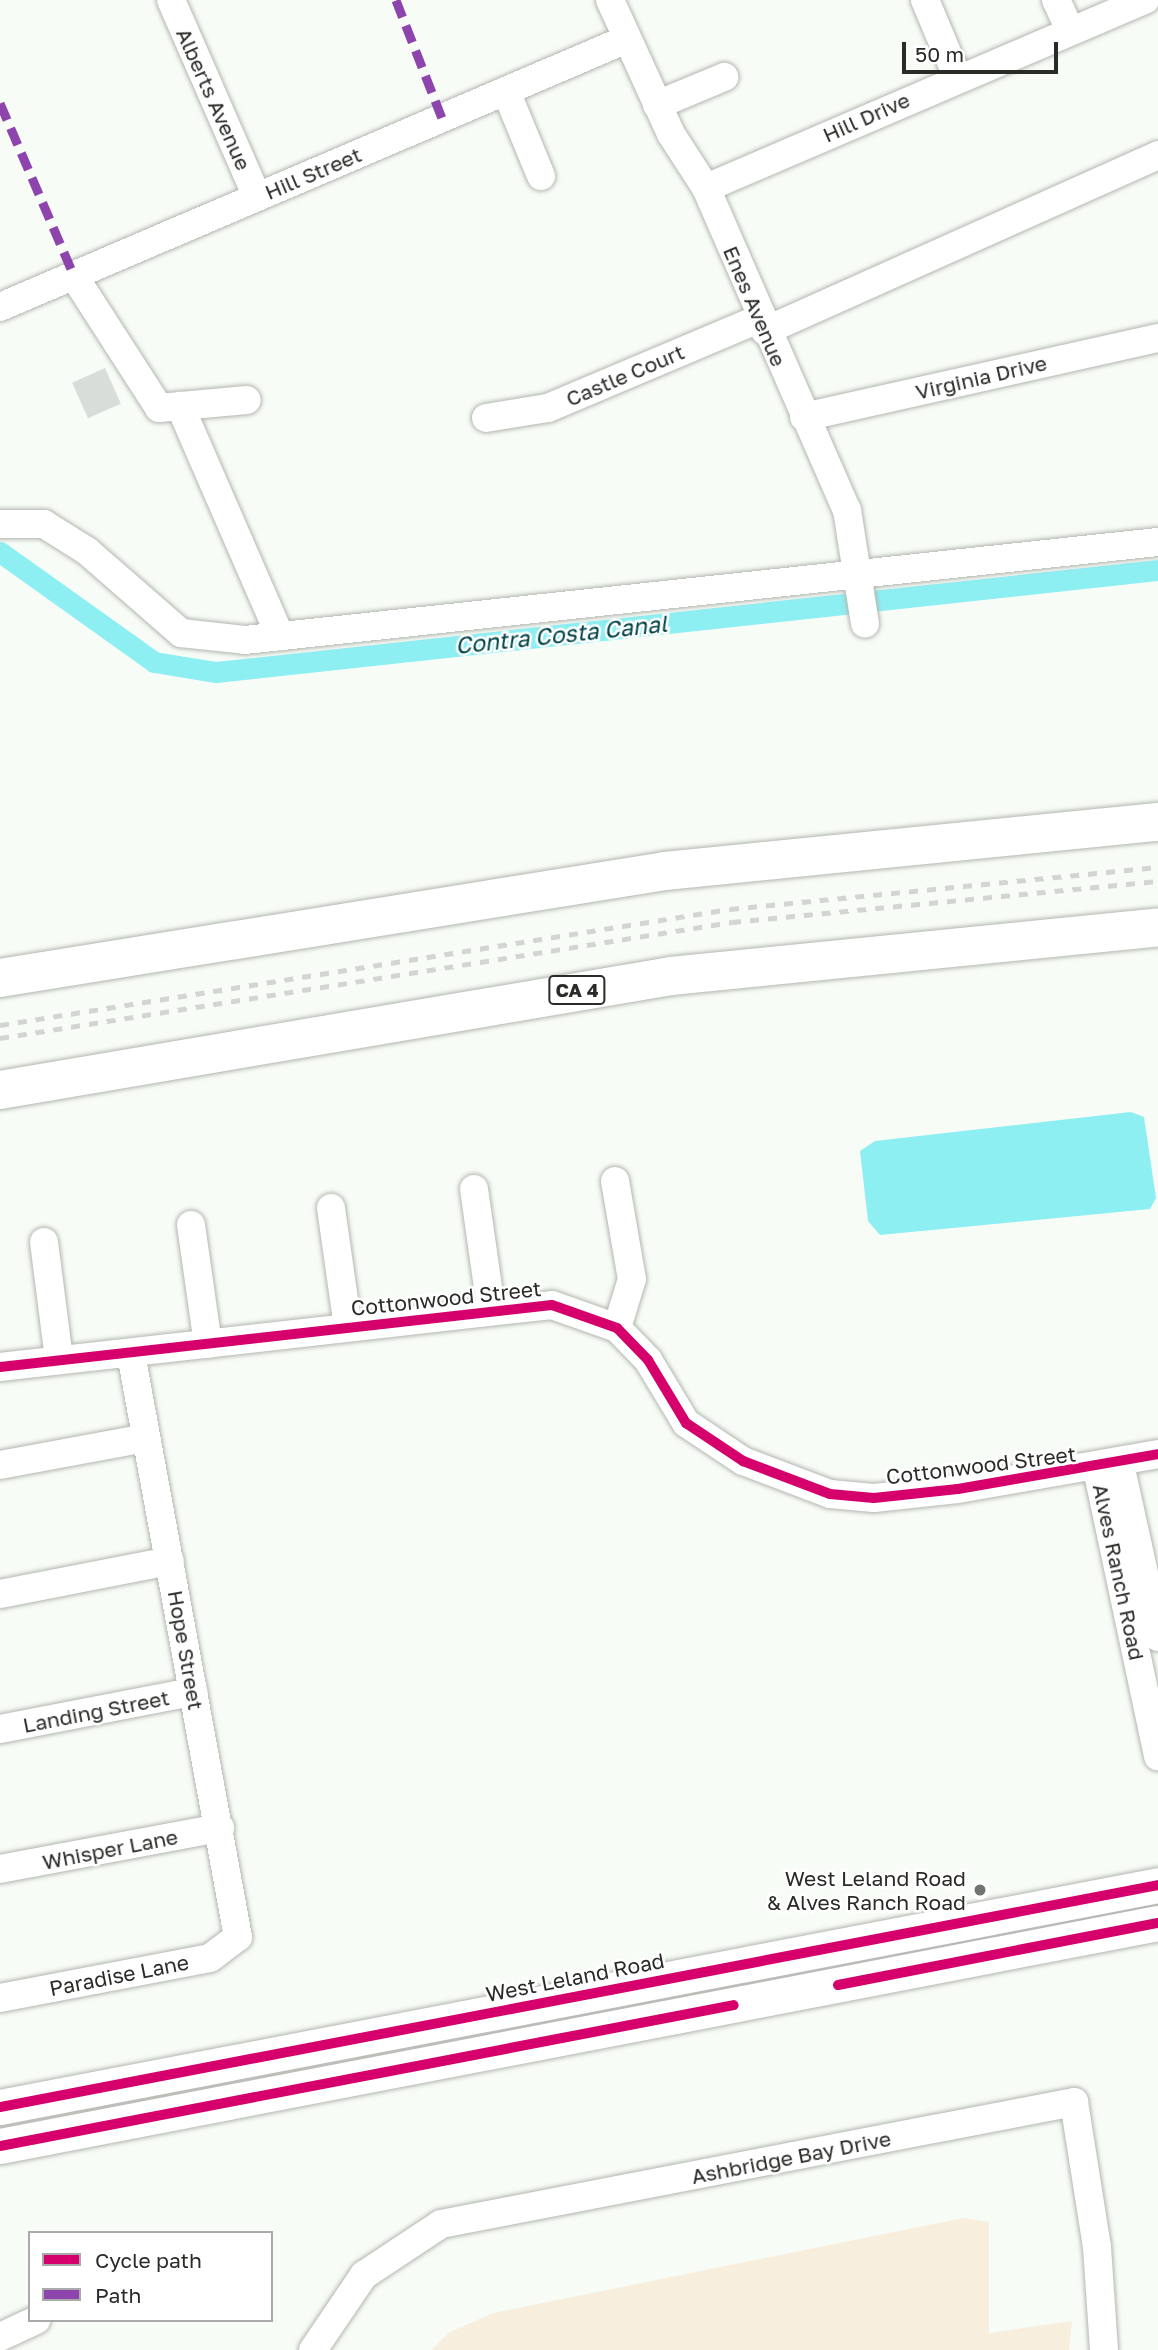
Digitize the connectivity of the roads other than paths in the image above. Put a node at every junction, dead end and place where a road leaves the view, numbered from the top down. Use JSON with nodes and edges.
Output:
{"nodes":[{"id":1,"x":171,"y":0,"type":"edge"},
{"id":2,"x":610,"y":0,"type":"edge"},
{"id":3,"x":925,"y":0,"type":"edge"},
{"id":4,"x":1056,"y":0,"type":"edge"},
{"id":5,"x":1145,"y":0,"type":"edge"},
{"id":6,"x":1070,"y":30,"type":"junction"},
{"id":7,"x":626,"y":39,"type":"junction"},
{"id":8,"x":957,"y":76,"type":"junction"},
{"id":9,"x":724,"y":77,"type":"dead end"},
{"id":10,"x":506,"y":91,"type":"junction"},
{"id":11,"x":657,"y":104,"type":"junction"},
{"id":12,"x":1158,"y":155,"type":"edge"},
{"id":13,"x":541,"y":176,"type":"dead end"},
{"id":14,"x":706,"y":188,"type":"junction"},
{"id":15,"x":257,"y":197,"type":"junction"},
{"id":16,"x":74,"y":276,"type":"junction"},
{"id":17,"x":0,"y":307,"type":"edge"},
{"id":18,"x":762,"y":325,"type":"junction"},
{"id":19,"x":1158,"y":338,"type":"edge"},
{"id":20,"x":247,"y":400,"type":"dead end"},
{"id":21,"x":180,"y":406,"type":"junction"},
{"id":22,"x":804,"y":417,"type":"junction"},
{"id":23,"x":486,"y":418,"type":"dead end"},
{"id":24,"x":0,"y":524,"type":"edge"},
{"id":25,"x":1158,"y":542,"type":"edge"},
{"id":26,"x":860,"y":572,"type":"junction"},
{"id":27,"x":865,"y":624,"type":"dead end"},
{"id":28,"x":280,"y":636,"type":"junction"},
{"id":29,"x":1158,"y":822,"type":"edge"},
{"id":30,"x":1158,"y":927,"type":"edge"},
{"id":31,"x":0,"y":978,"type":"edge"},
{"id":32,"x":0,"y":1090,"type":"edge"},
{"id":33,"x":615,"y":1181,"type":"dead end"},
{"id":34,"x":474,"y":1189,"type":"dead end"},
{"id":35,"x":331,"y":1208,"type":"dead end"},
{"id":36,"x":191,"y":1225,"type":"dead end"},
{"id":37,"x":44,"y":1242,"type":"dead end"},
{"id":38,"x":491,"y":1310,"type":"junction"},
{"id":39,"x":348,"y":1327,"type":"junction"},
{"id":40,"x":617,"y":1328,"type":"junction"},
{"id":41,"x":208,"y":1344,"type":"junction"},
{"id":42,"x":131,"y":1354,"type":"junction"},
{"id":43,"x":59,"y":1359,"type":"junction"},
{"id":44,"x":0,"y":1367,"type":"edge"},
{"id":45,"x":146,"y":1438,"type":"junction"},
{"id":46,"x":1158,"y":1454,"type":"edge"},
{"id":47,"x":0,"y":1465,"type":"edge"},
{"id":48,"x":1108,"y":1466,"type":"junction"},
{"id":49,"x":170,"y":1561,"type":"junction"},
{"id":50,"x":0,"y":1594,"type":"edge"},
{"id":51,"x":1158,"y":1637,"type":"edge"},
{"id":52,"x":193,"y":1692,"type":"junction"},
{"id":53,"x":0,"y":1729,"type":"edge"},
{"id":54,"x":1158,"y":1757,"type":"edge"},
{"id":55,"x":220,"y":1828,"type":"junction"},
{"id":56,"x":0,"y":1869,"type":"edge"},
{"id":57,"x":1158,"y":1885,"type":"edge"},
{"id":58,"x":1158,"y":1923,"type":"edge"},
{"id":59,"x":234,"y":1945,"type":"joint"},
{"id":60,"x":0,"y":1998,"type":"edge"},
{"id":61,"x":0,"y":2107,"type":"edge"},
{"id":62,"x":132,"y":2121,"type":"junction"},
{"id":63,"x":0,"y":2128,"type":"edge"},
{"id":64,"x":0,"y":2147,"type":"edge"},
{"id":65,"x":32,"y":2322,"type":"edge"},
{"id":66,"x":0,"y":2337,"type":"edge"},
{"id":67,"x":313,"y":2350,"type":"edge"},
{"id":68,"x":1104,"y":2350,"type":"edge"}],
"edges":[{"from":1,"to":15,"type":"street","name":"Alberts Avenue"},
{"from":2,"to":7,"type":"street","name":"Enes Avenue"},
{"from":3,"to":8,"type":"street"},
{"from":4,"to":6,"type":"street"},
{"from":5,"to":6,"type":"street","name":"Hill Drive"},
{"from":6,"to":8,"type":"street","name":"Hill Drive"},
{"from":7,"to":10,"type":"street","name":"Hill Street"},
{"from":7,"to":11,"type":"street","name":"Enes Avenue"},
{"from":8,"to":14,"type":"street","name":"Hill Drive"},
{"from":9,"to":11,"type":"street"},
{"from":10,"to":13,"type":"street"},
{"from":10,"to":15,"type":"street","name":"Hill Street"},
{"from":11,"to":14,"type":"street","name":"Enes Avenue"},
{"from":12,"to":18,"type":"street","name":"Castle Court"},
{"from":14,"to":18,"type":"street","name":"Enes Avenue"},
{"from":15,"to":16,"type":"street","name":"Hill Street"},
{"from":16,"to":17,"type":"street","name":"Hill Street"},
{"from":16,"to":21,"type":"street"},
{"from":18,"to":22,"type":"street","name":"Enes Avenue"},
{"from":18,"to":23,"type":"street","name":"Castle Court"},
{"from":19,"to":22,"type":"street","name":"Virginia Drive"},
{"from":20,"to":21,"type":"street"},
{"from":21,"to":28,"type":"street"},
{"from":22,"to":26,"type":"street","name":"Enes Avenue"},
{"from":24,"to":28,"type":"street"},
{"from":25,"to":26,"type":"street"},
{"from":26,"to":27,"type":"street","name":"Enes Avenue"},
{"from":26,"to":28,"type":"street"},
{"from":29,"to":31,"type":"highway"},
{"from":30,"to":32,"type":"highway","number":"CA 4"},
{"from":33,"to":40,"type":"street"},
{"from":34,"to":38,"type":"street"},
{"from":35,"to":39,"type":"street"},
{"from":36,"to":41,"type":"street"},
{"from":37,"to":43,"type":"street"},
{"from":38,"to":39,"type":"street","name":"Cottonwood Street"},
{"from":38,"to":40,"type":"street","name":"Cottonwood Street"},
{"from":39,"to":41,"type":"street","name":"Cottonwood Street"},
{"from":40,"to":48,"type":"street","name":"Cottonwood Street"},
{"from":41,"to":42,"type":"street","name":"Cottonwood Street"},
{"from":42,"to":43,"type":"street","name":"Cottonwood Street"},
{"from":42,"to":45,"type":"street","name":"Hope Street"},
{"from":43,"to":44,"type":"street","name":"Cottonwood Street"},
{"from":45,"to":47,"type":"street"},
{"from":45,"to":49,"type":"street","name":"Hope Street"},
{"from":46,"to":48,"type":"street","name":"Cottonwood Street"},
{"from":48,"to":51,"type":"street","name":"Alves Ranch Road"},
{"from":48,"to":54,"type":"street","name":"Alves Ranch Road"},
{"from":49,"to":50,"type":"street"},
{"from":49,"to":52,"type":"street","name":"Hope Street"},
{"from":52,"to":53,"type":"street","name":"Landing Street"},
{"from":52,"to":55,"type":"street","name":"Hope Street"},
{"from":55,"to":56,"type":"street","name":"Whisper Lane"},
{"from":55,"to":59,"type":"street","name":"Hope Street"},
{"from":57,"to":61,"type":"main road","name":"West Leland Road"},
{"from":58,"to":62,"type":"main road"},
{"from":59,"to":60,"type":"street","name":"Paradise Lane"},
{"from":62,"to":63,"type":"main road"},
{"from":62,"to":64,"type":"main road"},
{"from":65,"to":66,"type":"street"},
{"from":67,"to":68,"type":"street","name":"Ashbridge Bay Drive"}]}
